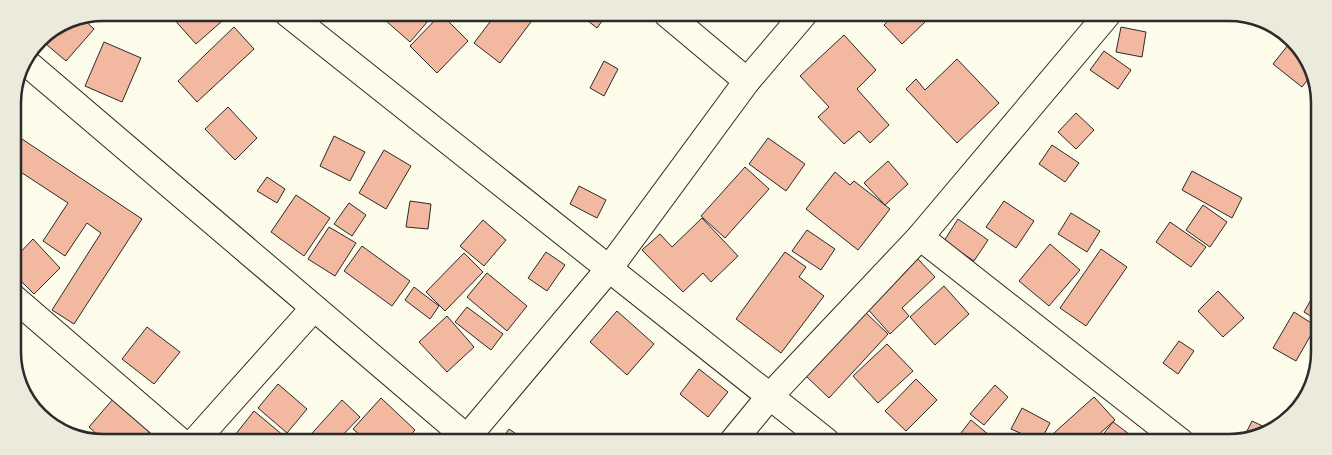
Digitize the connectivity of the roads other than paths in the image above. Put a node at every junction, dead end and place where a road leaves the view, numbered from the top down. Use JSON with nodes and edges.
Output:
{"nodes":[{"id":1,"x":298,"y":21,"type":"edge"},
{"id":2,"x":675,"y":21,"type":"edge"},
{"id":3,"x":798,"y":21,"type":"edge"},
{"id":4,"x":1102,"y":21,"type":"edge"},
{"id":5,"x":31,"y":66,"type":"edge"},
{"id":6,"x":747,"y":81,"type":"junction"},
{"id":7,"x":920,"y":237,"type":"junction"},
{"id":8,"x":608,"y":270,"type":"junction"},
{"id":9,"x":21,"y":304,"type":"edge"},
{"id":10,"x":313,"y":309,"type":"junction"},
{"id":11,"x":770,"y":396,"type":"junction"},
{"id":12,"x":172,"y":434,"type":"edge"},
{"id":13,"x":201,"y":434,"type":"edge"},
{"id":14,"x":460,"y":434,"type":"edge"},
{"id":15,"x":470,"y":434,"type":"edge"},
{"id":16,"x":739,"y":434,"type":"edge"},
{"id":17,"x":817,"y":434,"type":"edge"},
{"id":18,"x":1171,"y":434,"type":"edge"}],
"edges":[{"from":1,"to":8,"type":"street"},
{"from":2,"to":6,"type":"street"},
{"from":3,"to":6,"type":"street"},
{"from":4,"to":7,"type":"street"},
{"from":5,"to":10,"type":"street"},
{"from":6,"to":8,"type":"street"},
{"from":7,"to":11,"type":"street"},
{"from":7,"to":18,"type":"street"},
{"from":8,"to":11,"type":"street"},
{"from":8,"to":15,"type":"street"},
{"from":9,"to":12,"type":"street"},
{"from":10,"to":13,"type":"street"},
{"from":10,"to":14,"type":"street"},
{"from":11,"to":16,"type":"street"},
{"from":11,"to":17,"type":"street"}]}
